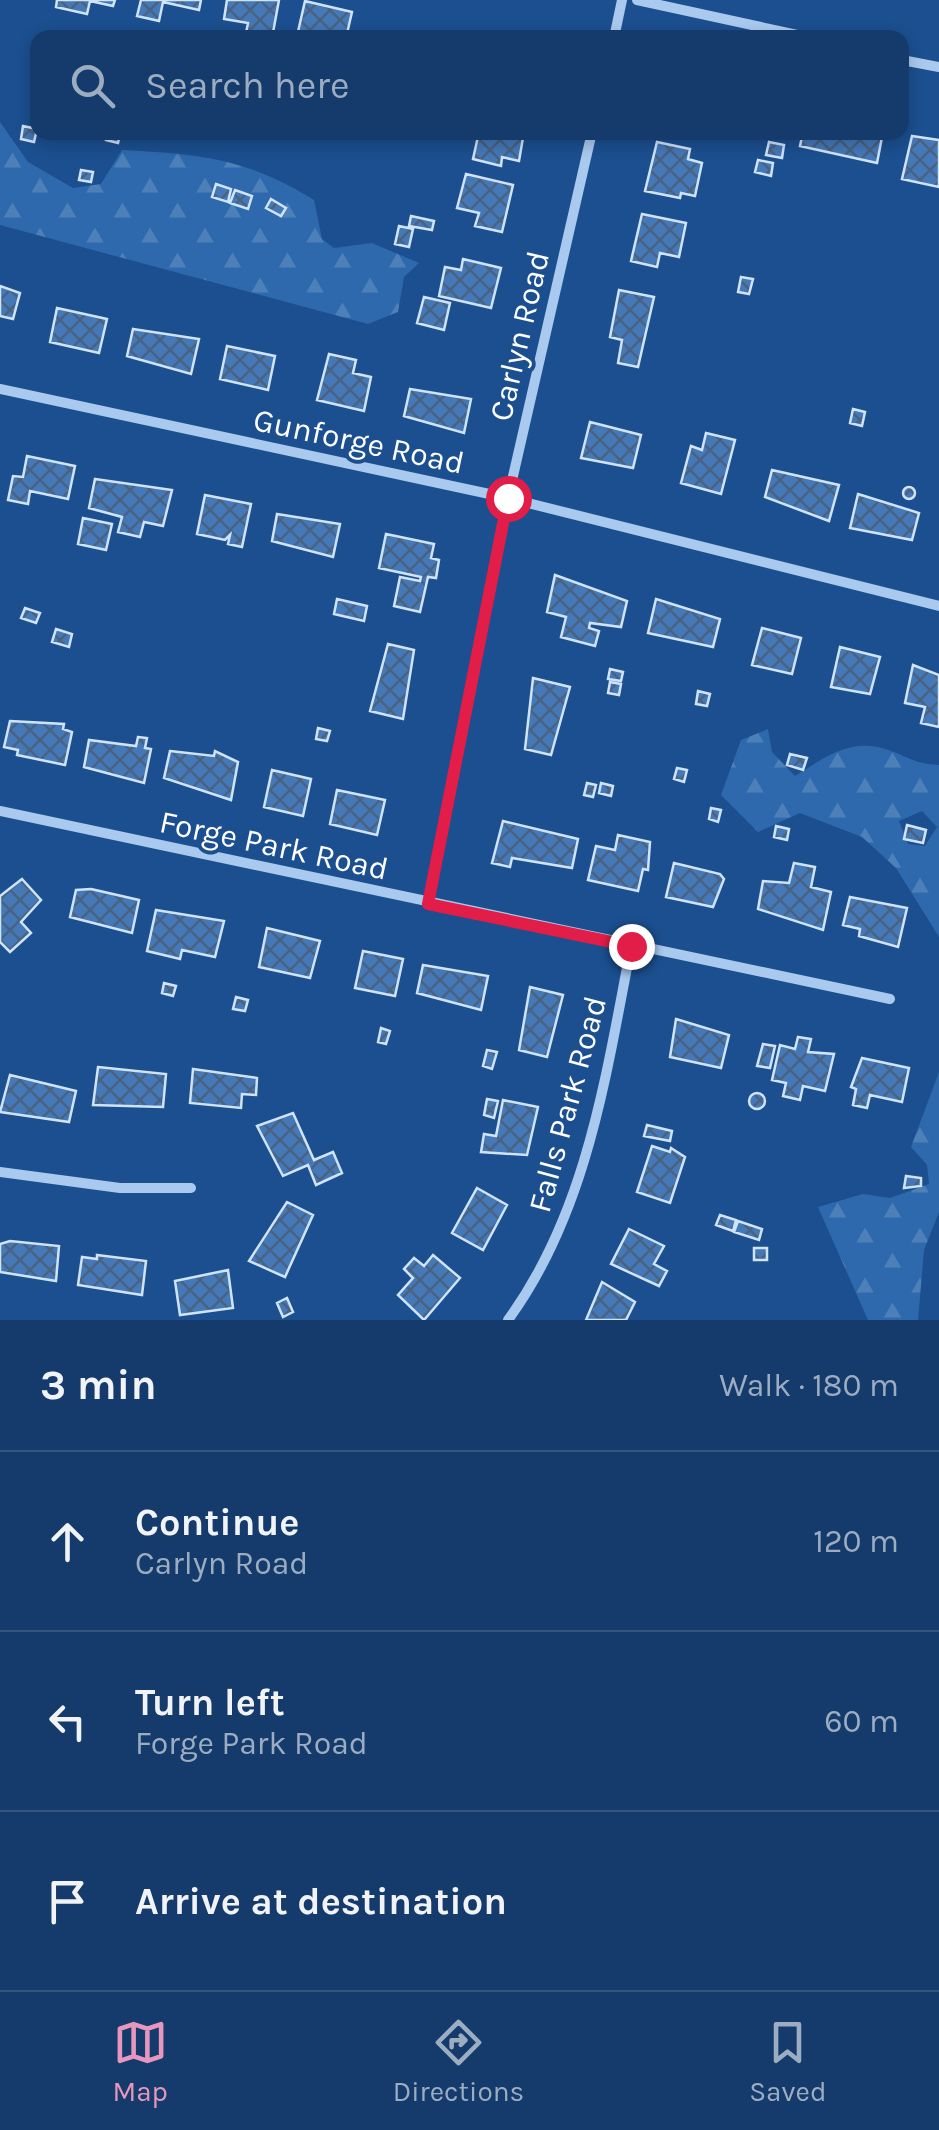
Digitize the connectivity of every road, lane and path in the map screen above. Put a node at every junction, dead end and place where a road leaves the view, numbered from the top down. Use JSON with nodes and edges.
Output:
{"nodes":[{"id":1,"x":622,"y":0,"type":"edge"},
{"id":2,"x":638,"y":0,"type":"edge"},
{"id":3,"x":616,"y":30,"type":"edge"},
{"id":4,"x":775,"y":30,"type":"edge"},
{"id":5,"x":909,"y":61,"type":"edge"},
{"id":6,"x":939,"y":67,"type":"edge"},
{"id":7,"x":590,"y":140,"type":"edge"},
{"id":8,"x":0,"y":389,"type":"edge"},
{"id":9,"x":508,"y":498,"type":"junction"},
{"id":10,"x":939,"y":606,"type":"edge"},
{"id":11,"x":0,"y":811,"type":"edge"},
{"id":12,"x":428,"y":904,"type":"junction"},
{"id":13,"x":631,"y":946,"type":"junction"},
{"id":14,"x":890,"y":998,"type":"dead end"},
{"id":15,"x":0,"y":1172,"type":"edge"},
{"id":16,"x":190,"y":1188,"type":"dead end"},
{"id":17,"x":508,"y":1320,"type":"edge"}],
"edges":[{"from":1,"to":3,"type":"street"},
{"from":2,"to":4,"type":"street"},
{"from":5,"to":6,"type":"street"},
{"from":7,"to":9,"type":"street","name":"Carlyn Road"},
{"from":8,"to":9,"type":"street","name":"Gunforge Road"},
{"from":9,"to":10,"type":"street","name":"Gunforge Road"},
{"from":9,"to":12,"type":"street","name":"Carlyn Road"},
{"from":11,"to":12,"type":"street","name":"Forge Park Road"},
{"from":12,"to":13,"type":"street","name":"Forge Park Road"},
{"from":13,"to":14,"type":"street","name":"Forge Park Road"},
{"from":13,"to":17,"type":"street","name":"Falls Park Road"},
{"from":15,"to":16,"type":"street"}]}
